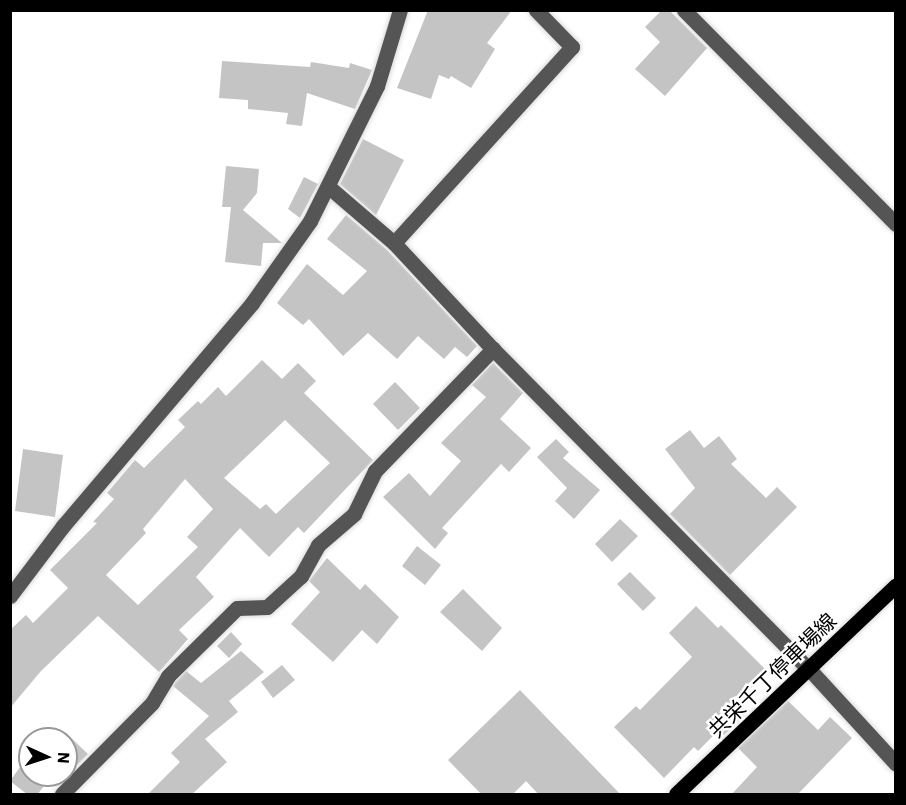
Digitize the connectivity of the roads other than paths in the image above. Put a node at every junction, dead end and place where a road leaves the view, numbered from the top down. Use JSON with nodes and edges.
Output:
{"nodes":[{"id":1,"x":400,"y":10,"type":"edge"},
{"id":2,"x":536,"y":10,"type":"edge"},
{"id":3,"x":684,"y":10,"type":"edge"},
{"id":4,"x":330,"y":188,"type":"junction"},
{"id":5,"x":896,"y":224,"type":"edge"},
{"id":6,"x":394,"y":243,"type":"junction"},
{"id":7,"x":493,"y":349,"type":"junction"},
{"id":8,"x":896,"y":585,"type":"edge"},
{"id":9,"x":10,"y":596,"type":"edge"},
{"id":10,"x":810,"y":670,"type":"junction"},
{"id":11,"x":896,"y":764,"type":"edge"},
{"id":12,"x":62,"y":795,"type":"edge"},
{"id":13,"x":676,"y":795,"type":"edge"}],
"edges":[{"from":1,"to":4,"type":"street"},
{"from":2,"to":6,"type":"street"},
{"from":3,"to":5,"type":"street"},
{"from":4,"to":6,"type":"street"},
{"from":4,"to":9,"type":"street"},
{"from":6,"to":7,"type":"street"},
{"from":7,"to":10,"type":"street"},
{"from":7,"to":12,"type":"street"},
{"from":8,"to":10,"type":"main road","name":"共栄千丁停車場線"},
{"from":10,"to":11,"type":"street"},
{"from":10,"to":13,"type":"main road","name":"共栄千丁停車場線"}]}
